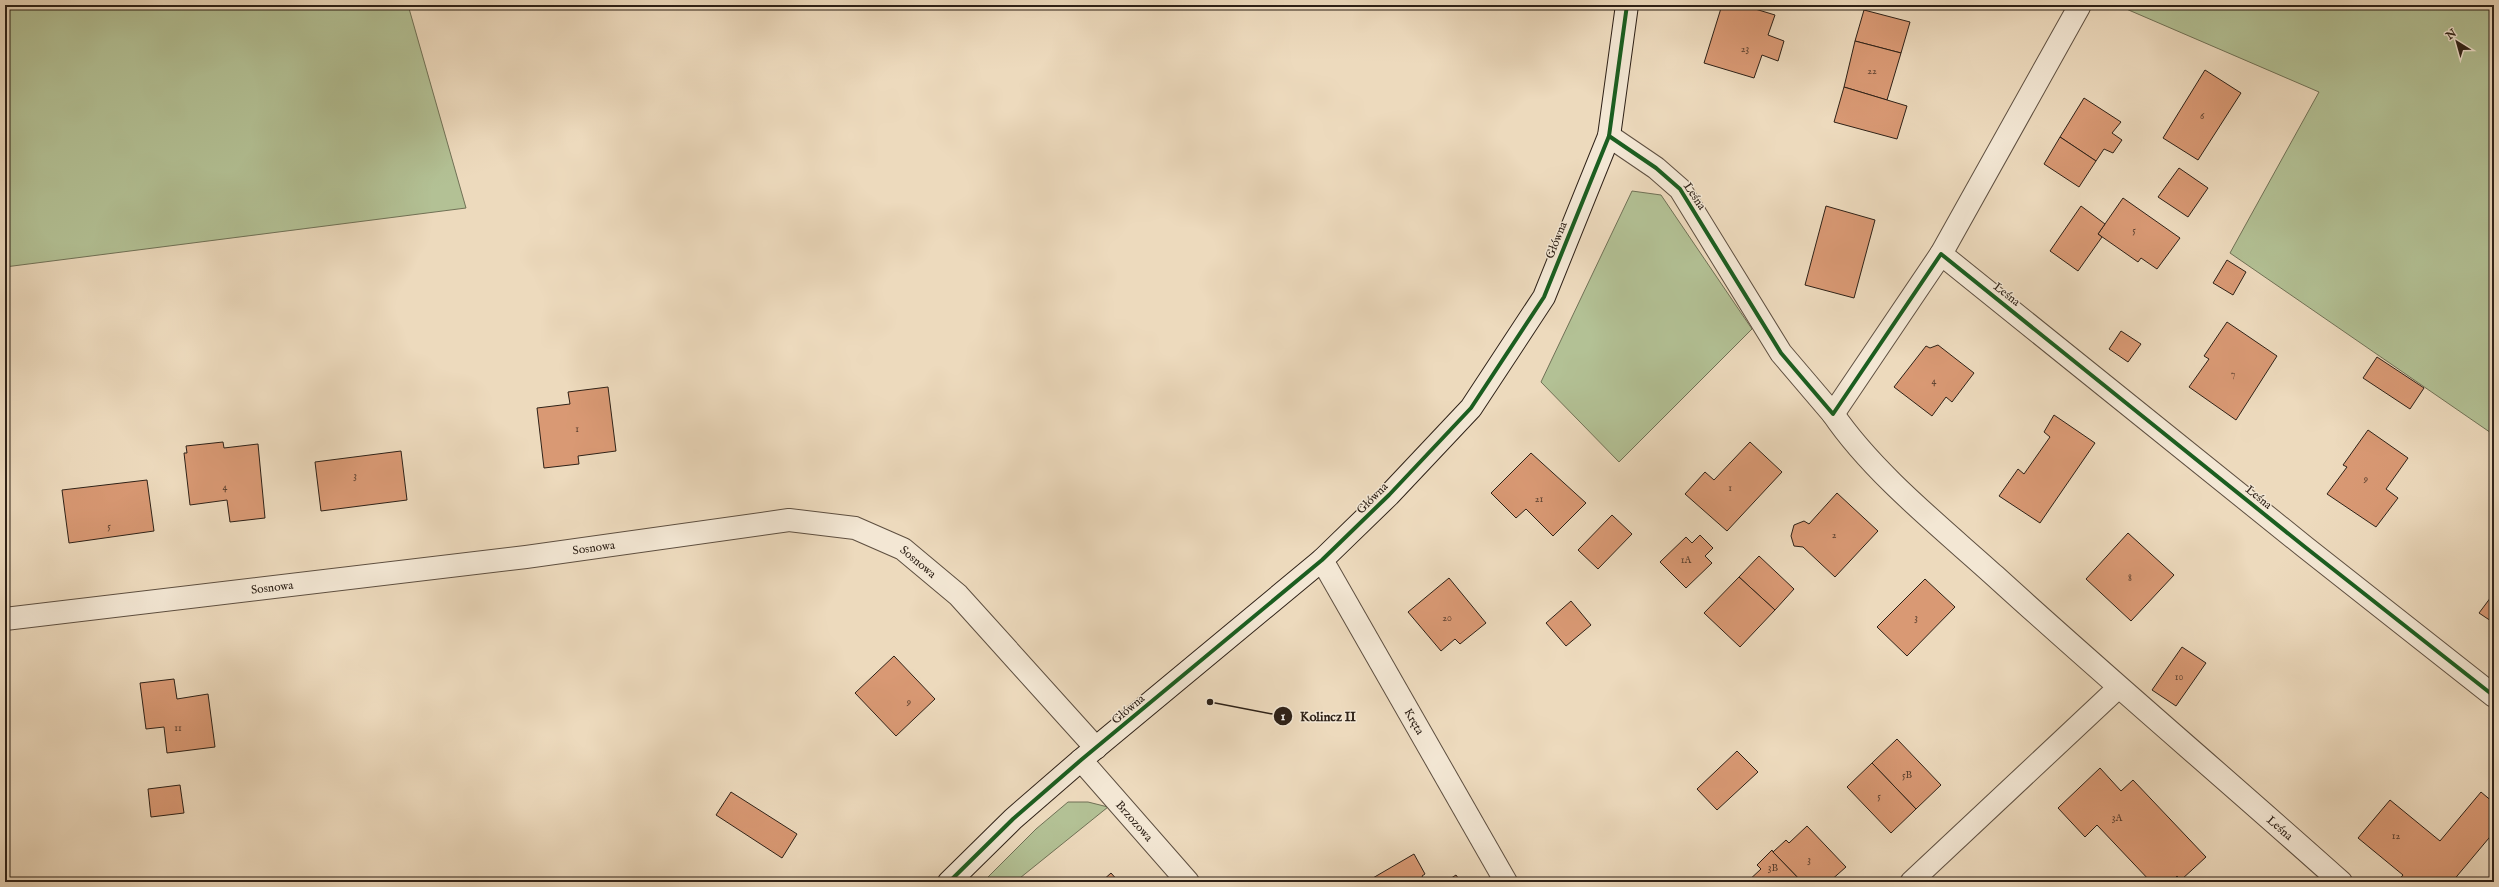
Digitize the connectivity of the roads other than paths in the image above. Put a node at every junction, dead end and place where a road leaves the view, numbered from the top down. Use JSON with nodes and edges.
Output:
{"nodes":[{"id":1,"x":1627,"y":5,"type":"edge"},
{"id":2,"x":2079,"y":7,"type":"dead end"},
{"id":3,"x":1609,"y":136,"type":"junction"},
{"id":4,"x":1941,"y":254,"type":"junction"},
{"id":5,"x":1833,"y":414,"type":"junction"},
{"id":6,"x":1322,"y":560,"type":"junction"},
{"id":7,"x":5,"y":619,"type":"edge"},
{"id":8,"x":2119,"y":687,"type":"junction"},
{"id":9,"x":2494,"y":696,"type":"edge"},
{"id":10,"x":1088,"y":754,"type":"junction"},
{"id":11,"x":949,"y":882,"type":"edge"},
{"id":12,"x":1188,"y":882,"type":"edge"},
{"id":13,"x":1506,"y":882,"type":"edge"},
{"id":14,"x":1911,"y":882,"type":"edge"},
{"id":15,"x":2341,"y":882,"type":"edge"}],
"edges":[{"from":1,"to":3,"type":"street","name":"Główna"},
{"from":2,"to":4,"type":"street"},
{"from":3,"to":5,"type":"street","name":"Leśna"},
{"from":3,"to":6,"type":"street","name":"Główna"},
{"from":4,"to":5,"type":"street"},
{"from":4,"to":9,"type":"street","name":"Leśna"},
{"from":5,"to":8,"type":"street","name":"Leśna"},
{"from":6,"to":10,"type":"street","name":"Główna"},
{"from":6,"to":13,"type":"street","name":"Kręta"},
{"from":7,"to":10,"type":"street","name":"Sosnowa"},
{"from":8,"to":14,"type":"lane"},
{"from":8,"to":15,"type":"street","name":"Leśna"},
{"from":10,"to":11,"type":"street","name":"Główna"},
{"from":10,"to":12,"type":"street","name":"Brzozowa"}]}
